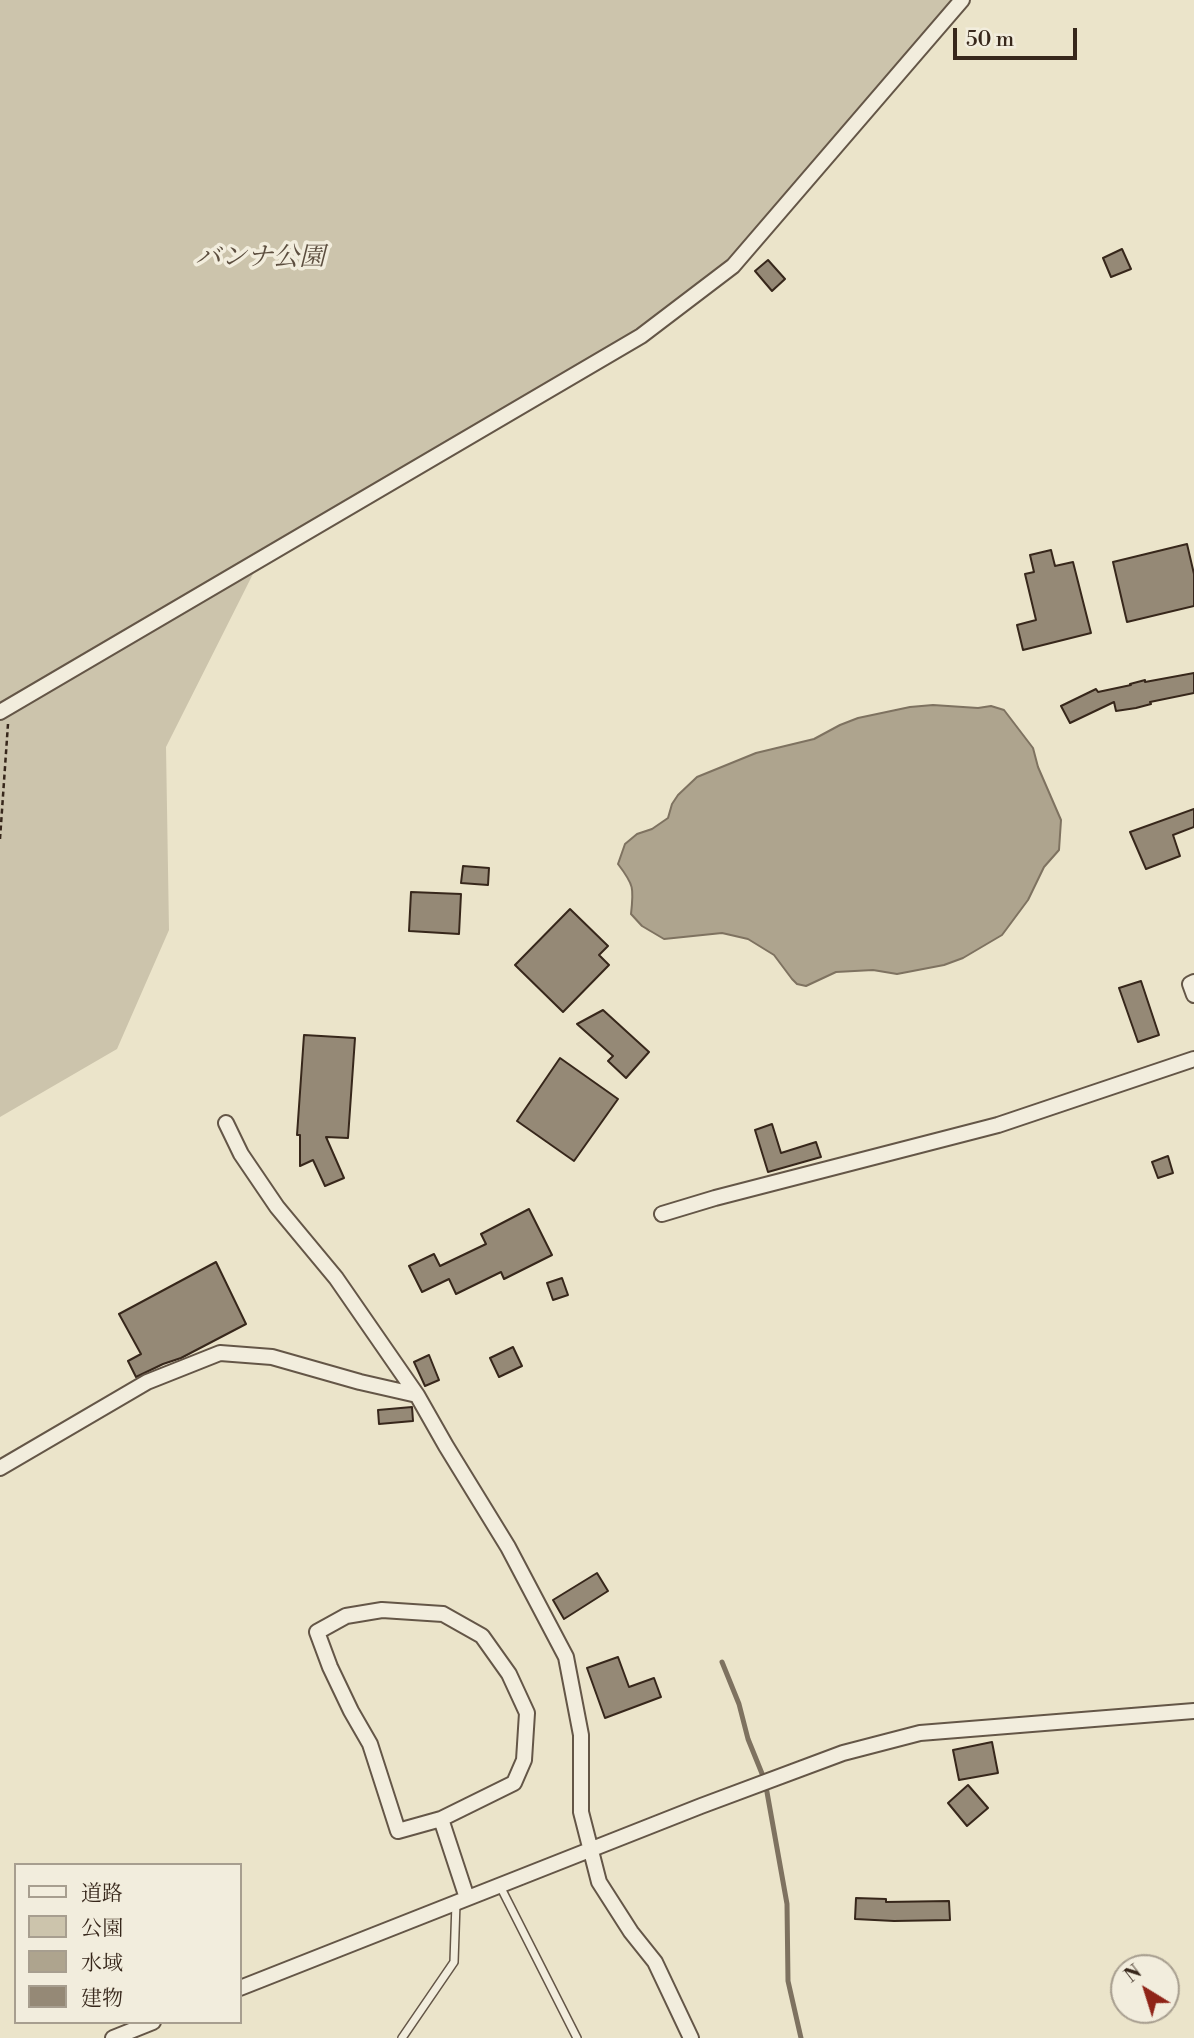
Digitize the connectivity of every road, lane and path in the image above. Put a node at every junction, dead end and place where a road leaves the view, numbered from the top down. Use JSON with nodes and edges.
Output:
{"nodes":[{"id":1,"x":962,"y":0,"type":"edge"},
{"id":2,"x":5,"y":710,"type":"edge"},
{"id":3,"x":0,"y":839,"type":"edge"},
{"id":4,"x":1194,"y":982,"type":"edge"},
{"id":5,"x":1194,"y":995,"type":"edge"},
{"id":6,"x":1194,"y":1059,"type":"edge"},
{"id":7,"x":226,"y":1123,"type":"dead end"},
{"id":8,"x":662,"y":1214,"type":"dead end"},
{"id":9,"x":417,"y":1395,"type":"junction"},
{"id":10,"x":0,"y":1468,"type":"edge"},
{"id":11,"x":1194,"y":1711,"type":"edge"},
{"id":12,"x":441,"y":1819,"type":"junction"},
{"id":13,"x":590,"y":1851,"type":"junction"},
{"id":14,"x":500,"y":1885,"type":"junction"},
{"id":15,"x":461,"y":1900,"type":"junction"},
{"id":16,"x":242,"y":1987,"type":"edge"},
{"id":17,"x":148,"y":2024,"type":"edge"},
{"id":18,"x":113,"y":2038,"type":"edge"},
{"id":19,"x":402,"y":2038,"type":"edge"},
{"id":20,"x":577,"y":2038,"type":"edge"},
{"id":21,"x":691,"y":2038,"type":"edge"}],
"edges":[{"from":1,"to":2,"type":"street"},
{"from":2,"to":3,"type":"path"},
{"from":4,"to":5,"type":"street"},
{"from":6,"to":8,"type":"street"},
{"from":7,"to":9,"type":"street"},
{"from":9,"to":10,"type":"street"},
{"from":9,"to":13,"type":"street"},
{"from":11,"to":13,"type":"street"},
{"from":12,"to":12,"type":"street"},
{"from":12,"to":15,"type":"street"},
{"from":13,"to":14,"type":"street"},
{"from":13,"to":21,"type":"street"},
{"from":14,"to":15,"type":"street"},
{"from":14,"to":20,"type":"lane"},
{"from":15,"to":16,"type":"street"},
{"from":15,"to":19,"type":"lane"},
{"from":17,"to":18,"type":"street"}]}
